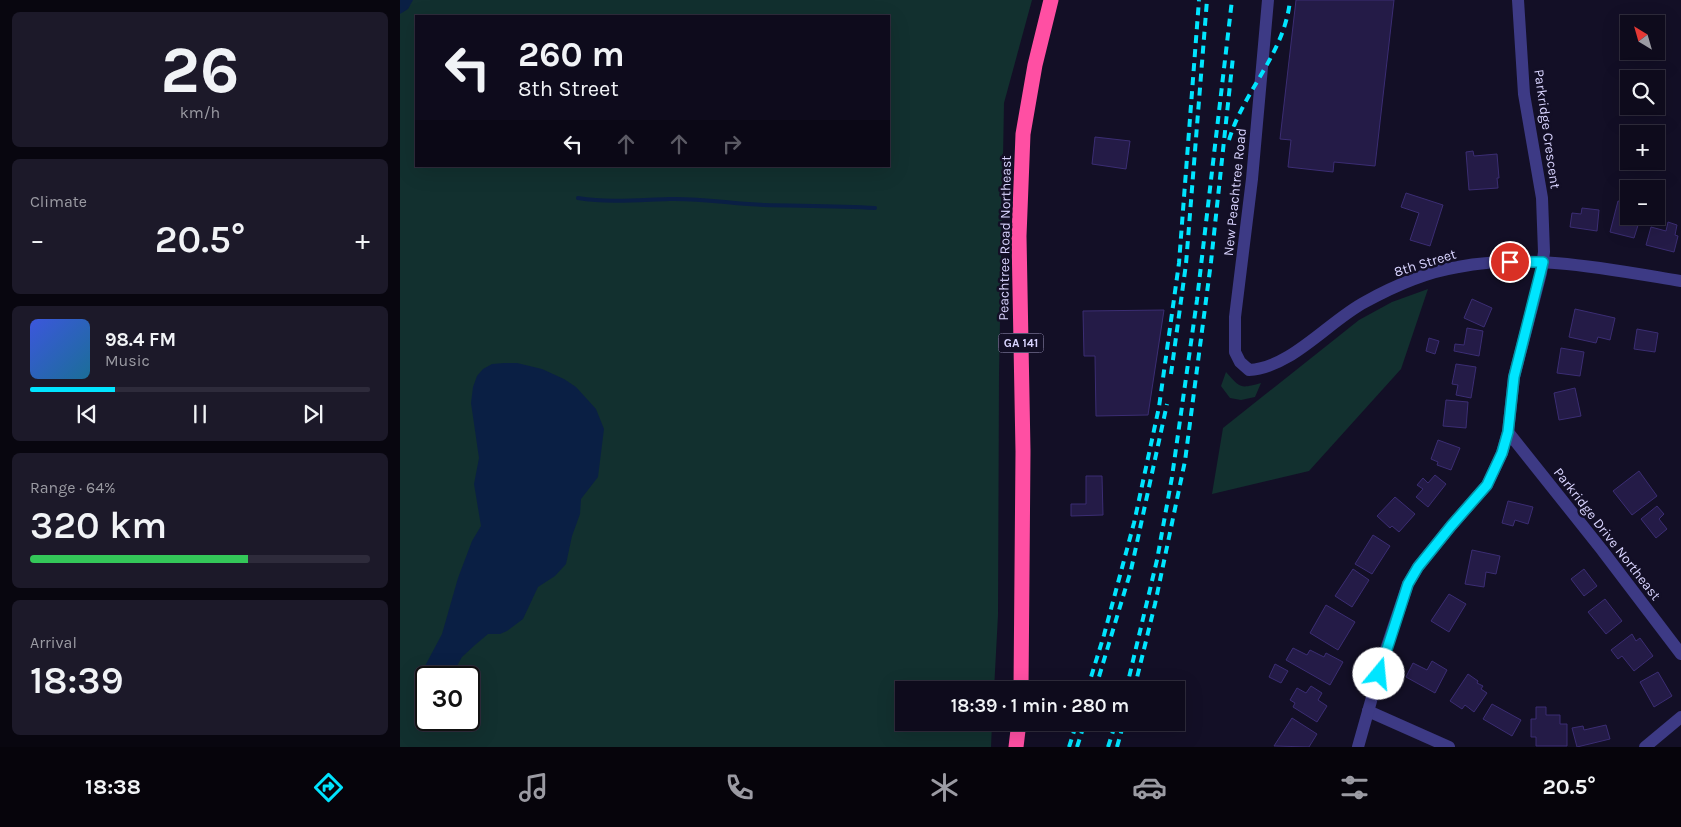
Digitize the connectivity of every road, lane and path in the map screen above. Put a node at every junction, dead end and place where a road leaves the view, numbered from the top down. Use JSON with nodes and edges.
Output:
{"nodes":[{"id":1,"x":1051,"y":0,"type":"edge"},
{"id":2,"x":1268,"y":0,"type":"edge"},
{"id":3,"x":1518,"y":0,"type":"edge"},
{"id":4,"x":1543,"y":262,"type":"junction"},
{"id":5,"x":1681,"y":281,"type":"edge"},
{"id":6,"x":1261,"y":370,"type":"joint"},
{"id":7,"x":1508,"y":432,"type":"junction"},
{"id":8,"x":1681,"y":654,"type":"edge"},
{"id":9,"x":1022,"y":681,"type":"edge"},
{"id":10,"x":1368,"y":710,"type":"junction"},
{"id":11,"x":1681,"y":717,"type":"edge"},
{"id":12,"x":1018,"y":731,"type":"edge"},
{"id":13,"x":1016,"y":747,"type":"edge"},
{"id":14,"x":1358,"y":747,"type":"edge"},
{"id":15,"x":1449,"y":747,"type":"edge"},
{"id":16,"x":1645,"y":747,"type":"edge"}],
"edges":[{"from":1,"to":9,"type":"highway","name":"Peachtree Road Northeast","number":"GA 141"},
{"from":2,"to":6,"type":"street","name":"New Peachtree Road"},
{"from":3,"to":4,"type":"street","name":"Parkridge Crescent"},
{"from":4,"to":5,"type":"street","name":"8th Street"},
{"from":4,"to":6,"type":"street","name":"8th Street"},
{"from":4,"to":7,"type":"street","name":"Parkridge Crescent"},
{"from":7,"to":8,"type":"street","name":"Parkridge Drive Northeast"},
{"from":7,"to":10,"type":"street","name":"Parkridge Crescent"},
{"from":10,"to":14,"type":"street","name":"Parkridge Crescent"},
{"from":10,"to":15,"type":"street"},
{"from":11,"to":16,"type":"street"},
{"from":12,"to":13,"type":"highway"}]}
